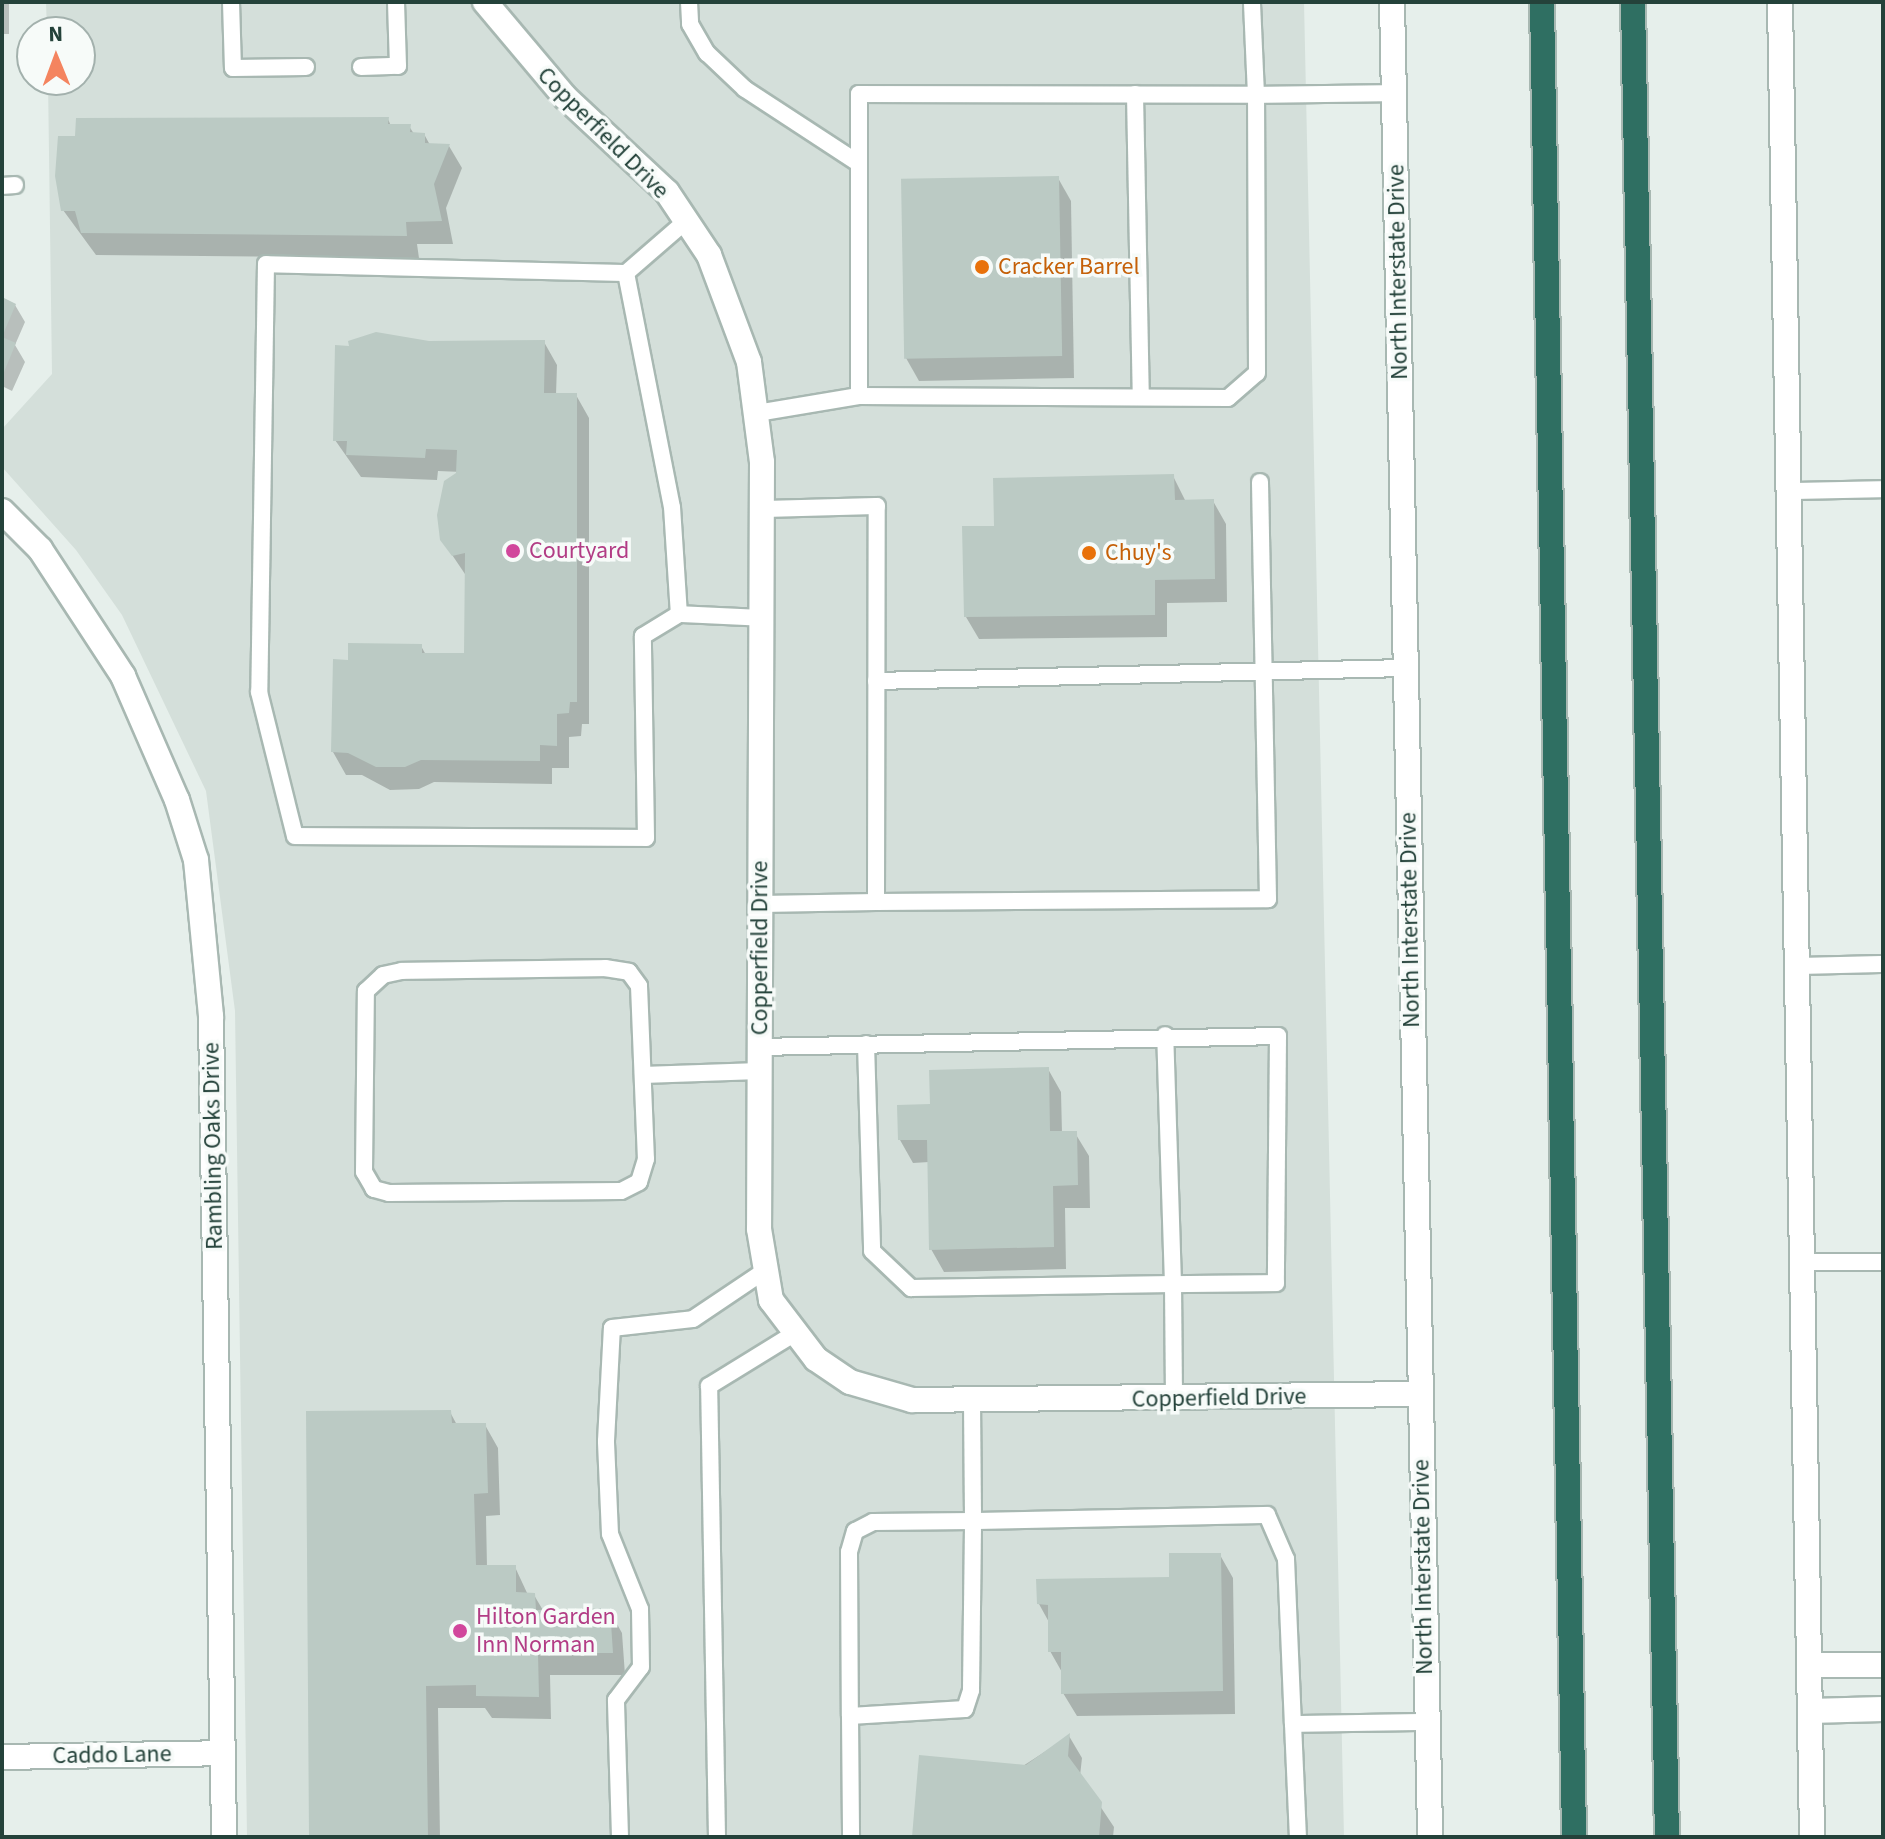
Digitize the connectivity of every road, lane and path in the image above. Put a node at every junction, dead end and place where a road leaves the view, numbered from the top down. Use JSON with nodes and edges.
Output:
{"nodes":[{"id":1,"x":231,"y":2,"type":"edge"},
{"id":2,"x":396,"y":2,"type":"edge"},
{"id":3,"x":485,"y":2,"type":"edge"},
{"id":4,"x":689,"y":2,"type":"edge"},
{"id":5,"x":1252,"y":2,"type":"edge"},
{"id":6,"x":1392,"y":2,"type":"edge"},
{"id":7,"x":1542,"y":2,"type":"edge"},
{"id":8,"x":1633,"y":2,"type":"edge"},
{"id":9,"x":1780,"y":2,"type":"edge"},
{"id":10,"x":306,"y":67,"type":"dead end"},
{"id":11,"x":361,"y":67,"type":"dead end"},
{"id":12,"x":1394,"y":93,"type":"junction"},
{"id":13,"x":1135,"y":94,"type":"junction"},
{"id":14,"x":1256,"y":95,"type":"junction"},
{"id":15,"x":858,"y":163,"type":"junction"},
{"id":16,"x":686,"y":221,"type":"junction"},
{"id":17,"x":626,"y":273,"type":"junction"},
{"id":18,"x":859,"y":396,"type":"junction"},
{"id":19,"x":1141,"y":397,"type":"junction"},
{"id":20,"x":757,"y":413,"type":"junction"},
{"id":21,"x":1260,"y":482,"type":"dead end"},
{"id":22,"x":1883,"y":489,"type":"edge"},
{"id":23,"x":1790,"y":491,"type":"junction"},
{"id":24,"x":763,"y":509,"type":"junction"},
{"id":25,"x":2,"y":511,"type":"edge"},
{"id":26,"x":679,"y":614,"type":"junction"},
{"id":27,"x":764,"y":618,"type":"junction"},
{"id":28,"x":1405,"y":668,"type":"junction"},
{"id":29,"x":1265,"y":671,"type":"junction"},
{"id":30,"x":876,"y":681,"type":"junction"},
{"id":31,"x":876,"y":902,"type":"junction"},
{"id":32,"x":761,"y":904,"type":"junction"},
{"id":33,"x":1883,"y":964,"type":"edge"},
{"id":34,"x":1797,"y":966,"type":"junction"},
{"id":35,"x":1165,"y":1035,"type":"junction"},
{"id":36,"x":866,"y":1044,"type":"junction"},
{"id":37,"x":759,"y":1047,"type":"junction"},
{"id":38,"x":759,"y":1071,"type":"junction"},
{"id":39,"x":643,"y":1075,"type":"junction"},
{"id":40,"x":1803,"y":1262,"type":"junction"},
{"id":41,"x":1883,"y":1262,"type":"edge"},
{"id":42,"x":763,"y":1272,"type":"junction"},
{"id":43,"x":1173,"y":1284,"type":"junction"},
{"id":44,"x":795,"y":1333,"type":"junction"},
{"id":45,"x":1420,"y":1394,"type":"junction"},
{"id":46,"x":1174,"y":1399,"type":"junction"},
{"id":47,"x":972,"y":1402,"type":"junction"},
{"id":48,"x":973,"y":1521,"type":"junction"},
{"id":49,"x":1810,"y":1665,"type":"junction"},
{"id":50,"x":1883,"y":1665,"type":"edge"},
{"id":51,"x":1883,"y":1709,"type":"edge"},
{"id":52,"x":1810,"y":1711,"type":"junction"},
{"id":53,"x":850,"y":1716,"type":"junction"},
{"id":54,"x":1427,"y":1722,"type":"junction"},
{"id":55,"x":1293,"y":1724,"type":"junction"},
{"id":56,"x":222,"y":1753,"type":"junction"},
{"id":57,"x":2,"y":1757,"type":"edge"},
{"id":58,"x":224,"y":1837,"type":"edge"},
{"id":59,"x":620,"y":1837,"type":"edge"},
{"id":60,"x":717,"y":1837,"type":"edge"},
{"id":61,"x":851,"y":1837,"type":"edge"},
{"id":62,"x":1298,"y":1837,"type":"edge"},
{"id":63,"x":1430,"y":1837,"type":"edge"},
{"id":64,"x":1574,"y":1837,"type":"edge"},
{"id":65,"x":1667,"y":1837,"type":"edge"},
{"id":66,"x":1812,"y":1837,"type":"edge"}],
"edges":[{"from":1,"to":10,"type":"lane"},
{"from":2,"to":11,"type":"lane"},
{"from":3,"to":16,"type":"street","name":"Copperfield Drive"},
{"from":4,"to":15,"type":"lane"},
{"from":5,"to":14,"type":"lane"},
{"from":6,"to":12,"type":"street","name":"North Interstate Drive"},
{"from":7,"to":64,"type":"highway"},
{"from":8,"to":65,"type":"highway"},
{"from":9,"to":23,"type":"street"},
{"from":12,"to":14,"type":"lane"},
{"from":12,"to":28,"type":"street","name":"North Interstate Drive"},
{"from":13,"to":14,"type":"lane"},
{"from":13,"to":15,"type":"lane"},
{"from":13,"to":19,"type":"lane"},
{"from":14,"to":19,"type":"lane"},
{"from":15,"to":18,"type":"lane"},
{"from":16,"to":17,"type":"lane"},
{"from":16,"to":20,"type":"street","name":"Copperfield Drive"},
{"from":17,"to":26,"type":"lane"},
{"from":17,"to":26,"type":"lane"},
{"from":18,"to":19,"type":"lane"},
{"from":18,"to":20,"type":"lane"},
{"from":20,"to":24,"type":"street","name":"Copperfield Drive"},
{"from":21,"to":29,"type":"lane"},
{"from":22,"to":23,"type":"lane"},
{"from":23,"to":34,"type":"street"},
{"from":24,"to":27,"type":"street","name":"Copperfield Drive"},
{"from":24,"to":30,"type":"lane"},
{"from":25,"to":56,"type":"street","name":"Rambling Oaks Drive"},
{"from":26,"to":27,"type":"lane"},
{"from":27,"to":32,"type":"street","name":"Copperfield Drive"},
{"from":28,"to":29,"type":"lane"},
{"from":28,"to":45,"type":"street","name":"North Interstate Drive"},
{"from":29,"to":30,"type":"lane"},
{"from":29,"to":31,"type":"lane"},
{"from":30,"to":31,"type":"lane"},
{"from":31,"to":32,"type":"lane"},
{"from":32,"to":37,"type":"street","name":"Copperfield Drive"},
{"from":33,"to":34,"type":"lane"},
{"from":34,"to":40,"type":"street"},
{"from":35,"to":36,"type":"lane"},
{"from":35,"to":43,"type":"lane"},
{"from":35,"to":43,"type":"lane"},
{"from":36,"to":37,"type":"lane"},
{"from":36,"to":43,"type":"lane"},
{"from":37,"to":38,"type":"street","name":"Copperfield Drive"},
{"from":38,"to":39,"type":"lane"},
{"from":38,"to":42,"type":"street","name":"Copperfield Drive"},
{"from":39,"to":39,"type":"lane"},
{"from":40,"to":41,"type":"lane"},
{"from":40,"to":49,"type":"street"},
{"from":42,"to":44,"type":"street","name":"Copperfield Drive"},
{"from":42,"to":59,"type":"lane"},
{"from":43,"to":46,"type":"lane"},
{"from":44,"to":47,"type":"street","name":"Copperfield Drive"},
{"from":44,"to":60,"type":"lane"},
{"from":45,"to":46,"type":"street","name":"Copperfield Drive"},
{"from":45,"to":54,"type":"street","name":"North Interstate Drive"},
{"from":46,"to":47,"type":"street","name":"Copperfield Drive"},
{"from":47,"to":48,"type":"lane"},
{"from":48,"to":53,"type":"lane"},
{"from":48,"to":53,"type":"lane"},
{"from":48,"to":55,"type":"lane"},
{"from":49,"to":50,"type":"street"},
{"from":49,"to":52,"type":"street"},
{"from":51,"to":52,"type":"street"},
{"from":52,"to":66,"type":"street"},
{"from":53,"to":61,"type":"lane"},
{"from":54,"to":55,"type":"lane"},
{"from":54,"to":63,"type":"street","name":"North Interstate Drive"},
{"from":55,"to":62,"type":"lane"},
{"from":56,"to":57,"type":"street","name":"Caddo Lane"},
{"from":56,"to":58,"type":"street","name":"Rambling Oaks Drive"}]}
